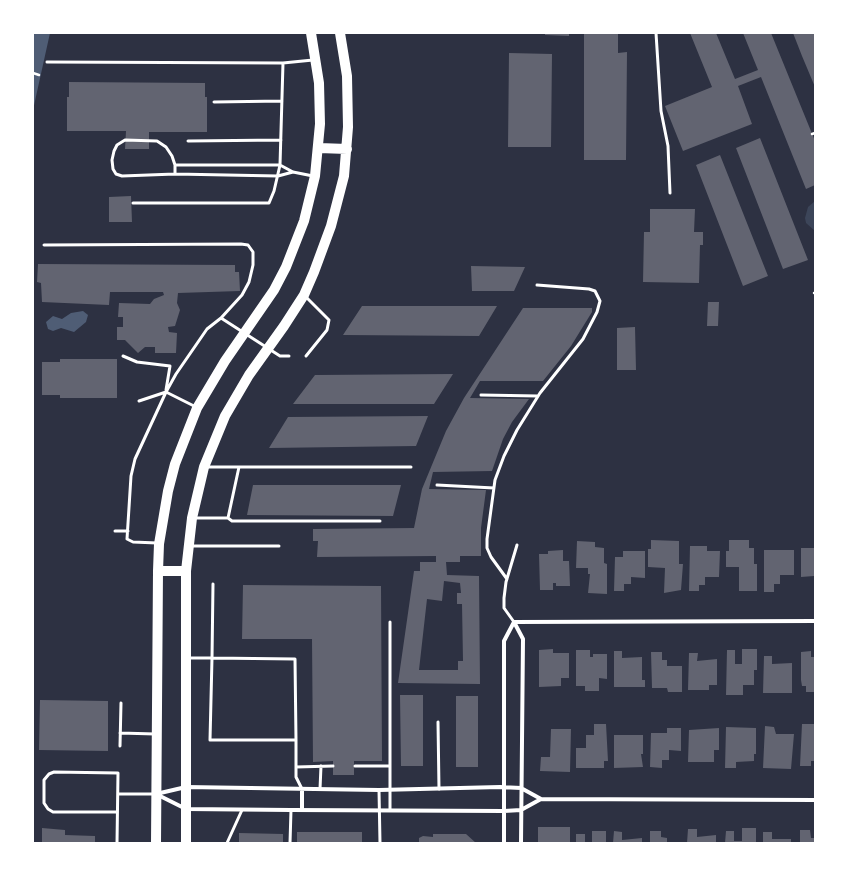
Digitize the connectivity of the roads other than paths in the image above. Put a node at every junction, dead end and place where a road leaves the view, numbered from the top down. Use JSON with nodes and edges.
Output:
{"nodes":[{"id":1,"x":311,"y":33,"type":"edge"},
{"id":2,"x":340,"y":33,"type":"edge"},
{"id":3,"x":656,"y":33,"type":"edge"},
{"id":4,"x":317,"y":59,"type":"junction"},
{"id":5,"x":47,"y":62,"type":"dead end"},
{"id":6,"x":283,"y":63,"type":"junction"},
{"id":7,"x":282,"y":101,"type":"junction"},
{"id":8,"x":214,"y":102,"type":"dead end"},
{"id":9,"x":281,"y":140,"type":"junction"},
{"id":10,"x":188,"y":141,"type":"dead end"},
{"id":11,"x":319,"y":148,"type":"junction"},
{"id":12,"x":347,"y":149,"type":"junction"},
{"id":13,"x":280,"y":164,"type":"junction"},
{"id":14,"x":175,"y":165,"type":"junction"},
{"id":15,"x":293,"y":172,"type":"junction"},
{"id":16,"x":175,"y":174,"type":"junction"},
{"id":17,"x":278,"y":176,"type":"junction"},
{"id":18,"x":315,"y":176,"type":"junction"},
{"id":19,"x":670,"y":193,"type":"dead end"},
{"id":20,"x":133,"y":203,"type":"dead end"},
{"id":21,"x":44,"y":245,"type":"dead end"},
{"id":22,"x":537,"y":286,"type":"dead end"},
{"id":23,"x":304,"y":295,"type":"junction"},
{"id":24,"x":221,"y":318,"type":"junction"},
{"id":25,"x":245,"y":333,"type":"junction"},
{"id":26,"x":268,"y":349,"type":"junction"},
{"id":27,"x":123,"y":356,"type":"dead end"},
{"id":28,"x":289,"y":356,"type":"dead end"},
{"id":29,"x":306,"y":356,"type":"dead end"},
{"id":30,"x":166,"y":392,"type":"junction"},
{"id":31,"x":481,"y":395,"type":"dead end"},
{"id":32,"x":538,"y":396,"type":"junction"},
{"id":33,"x":139,"y":401,"type":"dead end"},
{"id":34,"x":197,"y":408,"type":"junction"},
{"id":35,"x":204,"y":467,"type":"junction"},
{"id":36,"x":240,"y":467,"type":"junction"},
{"id":37,"x":411,"y":467,"type":"dead end"},
{"id":38,"x":437,"y":485,"type":"dead end"},
{"id":39,"x":494,"y":488,"type":"junction"},
{"id":40,"x":192,"y":518,"type":"junction"},
{"id":41,"x":228,"y":518,"type":"junction"},
{"id":42,"x":380,"y":521,"type":"dead end"},
{"id":43,"x":115,"y":531,"type":"dead end"},
{"id":44,"x":128,"y":531,"type":"junction"},
{"id":45,"x":159,"y":544,"type":"junction"},
{"id":46,"x":517,"y":545,"type":"dead end"},
{"id":47,"x":187,"y":546,"type":"junction"},
{"id":48,"x":279,"y":546,"type":"dead end"},
{"id":49,"x":158,"y":571,"type":"junction"},
{"id":50,"x":186,"y":571,"type":"junction"},
{"id":51,"x":507,"y":579,"type":"junction"},
{"id":52,"x":214,"y":584,"type":"dead end"},
{"id":53,"x":815,"y":621,"type":"edge"},
{"id":54,"x":390,"y":622,"type":"dead end"},
{"id":55,"x":514,"y":622,"type":"junction"},
{"id":56,"x":186,"y":658,"type":"junction"},
{"id":57,"x":212,"y":658,"type":"junction"},
{"id":58,"x":121,"y":704,"type":"dead end"},
{"id":59,"x":438,"y":722,"type":"dead end"},
{"id":60,"x":120,"y":733,"type":"junction"},
{"id":61,"x":157,"y":734,"type":"junction"},
{"id":62,"x":296,"y":740,"type":"junction"},
{"id":63,"x":120,"y":746,"type":"dead end"},
{"id":64,"x":296,"y":766,"type":"junction"},
{"id":65,"x":321,"y":766,"type":"junction"},
{"id":66,"x":333,"y":766,"type":"dead end"},
{"id":67,"x":355,"y":766,"type":"dead end"},
{"id":68,"x":390,"y":766,"type":"junction"},
{"id":69,"x":186,"y":787,"type":"junction"},
{"id":70,"x":439,"y":788,"type":"junction"},
{"id":71,"x":505,"y":788,"type":"junction"},
{"id":72,"x":521,"y":788,"type":"junction"},
{"id":73,"x":302,"y":789,"type":"junction"},
{"id":74,"x":320,"y":789,"type":"junction"},
{"id":75,"x":379,"y":790,"type":"junction"},
{"id":76,"x":390,"y":790,"type":"junction"},
{"id":77,"x":118,"y":794,"type":"junction"},
{"id":78,"x":156,"y":794,"type":"junction"},
{"id":79,"x":541,"y":799,"type":"junction"},
{"id":80,"x":815,"y":800,"type":"edge"},
{"id":81,"x":186,"y":809,"type":"junction"},
{"id":82,"x":380,"y":809,"type":"junction"},
{"id":83,"x":242,"y":810,"type":"junction"},
{"id":84,"x":291,"y":810,"type":"junction"},
{"id":85,"x":302,"y":810,"type":"junction"},
{"id":86,"x":390,"y":810,"type":"junction"},
{"id":87,"x":521,"y":810,"type":"junction"},
{"id":88,"x":504,"y":811,"type":"junction"},
{"id":89,"x":118,"y":812,"type":"junction"},
{"id":90,"x":117,"y":843,"type":"edge"},
{"id":91,"x":156,"y":843,"type":"edge"},
{"id":92,"x":186,"y":843,"type":"edge"},
{"id":93,"x":227,"y":843,"type":"edge"},
{"id":94,"x":290,"y":843,"type":"edge"},
{"id":95,"x":380,"y":843,"type":"edge"},
{"id":96,"x":504,"y":843,"type":"edge"},
{"id":97,"x":521,"y":843,"type":"edge"}],
"edges":[{"from":1,"to":4,"type":"main road"},
{"from":2,"to":12,"type":"main road"},
{"from":3,"to":19,"type":"lane"},
{"from":4,"to":6,"type":"lane"},
{"from":4,"to":11,"type":"main road"},
{"from":5,"to":6,"type":"lane"},
{"from":6,"to":7,"type":"lane"},
{"from":7,"to":8,"type":"lane"},
{"from":7,"to":9,"type":"lane"},
{"from":9,"to":10,"type":"lane"},
{"from":9,"to":13,"type":"lane"},
{"from":11,"to":12,"type":"main road"},
{"from":11,"to":18,"type":"main road"},
{"from":12,"to":23,"type":"main road"},
{"from":13,"to":14,"type":"lane"},
{"from":13,"to":15,"type":"lane"},
{"from":13,"to":17,"type":"lane"},
{"from":14,"to":16,"type":"lane"},
{"from":14,"to":16,"type":"lane"},
{"from":15,"to":17,"type":"lane"},
{"from":15,"to":18,"type":"lane"},
{"from":16,"to":17,"type":"lane"},
{"from":17,"to":20,"type":"lane"},
{"from":18,"to":25,"type":"main road"},
{"from":21,"to":24,"type":"lane"},
{"from":22,"to":32,"type":"lane"},
{"from":23,"to":26,"type":"main road"},
{"from":23,"to":29,"type":"lane"},
{"from":24,"to":25,"type":"lane"},
{"from":24,"to":30,"type":"lane"},
{"from":25,"to":26,"type":"lane"},
{"from":25,"to":34,"type":"main road"},
{"from":26,"to":28,"type":"lane"},
{"from":26,"to":35,"type":"main road"},
{"from":27,"to":30,"type":"lane"},
{"from":30,"to":33,"type":"lane"},
{"from":30,"to":34,"type":"lane"},
{"from":30,"to":44,"type":"lane"},
{"from":31,"to":32,"type":"lane"},
{"from":32,"to":39,"type":"lane"},
{"from":34,"to":45,"type":"main road"},
{"from":35,"to":36,"type":"lane"},
{"from":35,"to":40,"type":"main road"},
{"from":36,"to":37,"type":"lane"},
{"from":36,"to":41,"type":"lane"},
{"from":38,"to":39,"type":"lane"},
{"from":39,"to":51,"type":"lane"},
{"from":40,"to":41,"type":"lane"},
{"from":40,"to":47,"type":"main road"},
{"from":41,"to":42,"type":"lane"},
{"from":43,"to":44,"type":"lane"},
{"from":44,"to":45,"type":"lane"},
{"from":45,"to":49,"type":"main road"},
{"from":46,"to":51,"type":"lane"},
{"from":47,"to":48,"type":"lane"},
{"from":47,"to":50,"type":"main road"},
{"from":49,"to":50,"type":"main road"},
{"from":49,"to":61,"type":"main road"},
{"from":50,"to":56,"type":"main road"},
{"from":51,"to":55,"type":"lane"},
{"from":52,"to":57,"type":"lane"},
{"from":53,"to":55,"type":"street"},
{"from":54,"to":68,"type":"lane"},
{"from":55,"to":71,"type":"street"},
{"from":55,"to":72,"type":"street"},
{"from":56,"to":57,"type":"lane"},
{"from":56,"to":69,"type":"main road"},
{"from":57,"to":62,"type":"lane"},
{"from":57,"to":62,"type":"lane"},
{"from":58,"to":60,"type":"lane"},
{"from":59,"to":70,"type":"lane"},
{"from":60,"to":61,"type":"lane"},
{"from":60,"to":63,"type":"lane"},
{"from":61,"to":78,"type":"main road"},
{"from":62,"to":64,"type":"lane"},
{"from":64,"to":65,"type":"lane"},
{"from":64,"to":73,"type":"lane"},
{"from":65,"to":66,"type":"lane"},
{"from":65,"to":74,"type":"lane"},
{"from":67,"to":68,"type":"lane"},
{"from":68,"to":76,"type":"lane"},
{"from":69,"to":73,"type":"street"},
{"from":69,"to":78,"type":"street"},
{"from":69,"to":81,"type":"main road"},
{"from":70,"to":71,"type":"street"},
{"from":70,"to":76,"type":"street"},
{"from":71,"to":72,"type":"street"},
{"from":71,"to":88,"type":"street"},
{"from":72,"to":79,"type":"street"},
{"from":72,"to":87,"type":"street"},
{"from":73,"to":74,"type":"street"},
{"from":73,"to":85,"type":"street"},
{"from":74,"to":75,"type":"street"},
{"from":75,"to":76,"type":"street"},
{"from":75,"to":82,"type":"lane"},
{"from":76,"to":86,"type":"lane"},
{"from":77,"to":78,"type":"lane"},
{"from":77,"to":89,"type":"lane"},
{"from":77,"to":89,"type":"lane"},
{"from":78,"to":81,"type":"street"},
{"from":78,"to":91,"type":"main road"},
{"from":79,"to":80,"type":"street"},
{"from":79,"to":87,"type":"street"},
{"from":81,"to":83,"type":"street"},
{"from":81,"to":92,"type":"main road"},
{"from":82,"to":85,"type":"street"},
{"from":82,"to":86,"type":"street"},
{"from":82,"to":95,"type":"lane"},
{"from":83,"to":84,"type":"street"},
{"from":83,"to":93,"type":"lane"},
{"from":84,"to":85,"type":"street"},
{"from":84,"to":94,"type":"lane"},
{"from":86,"to":88,"type":"street"},
{"from":87,"to":88,"type":"street"},
{"from":87,"to":97,"type":"street"},
{"from":88,"to":96,"type":"street"},
{"from":89,"to":90,"type":"lane"}]}
